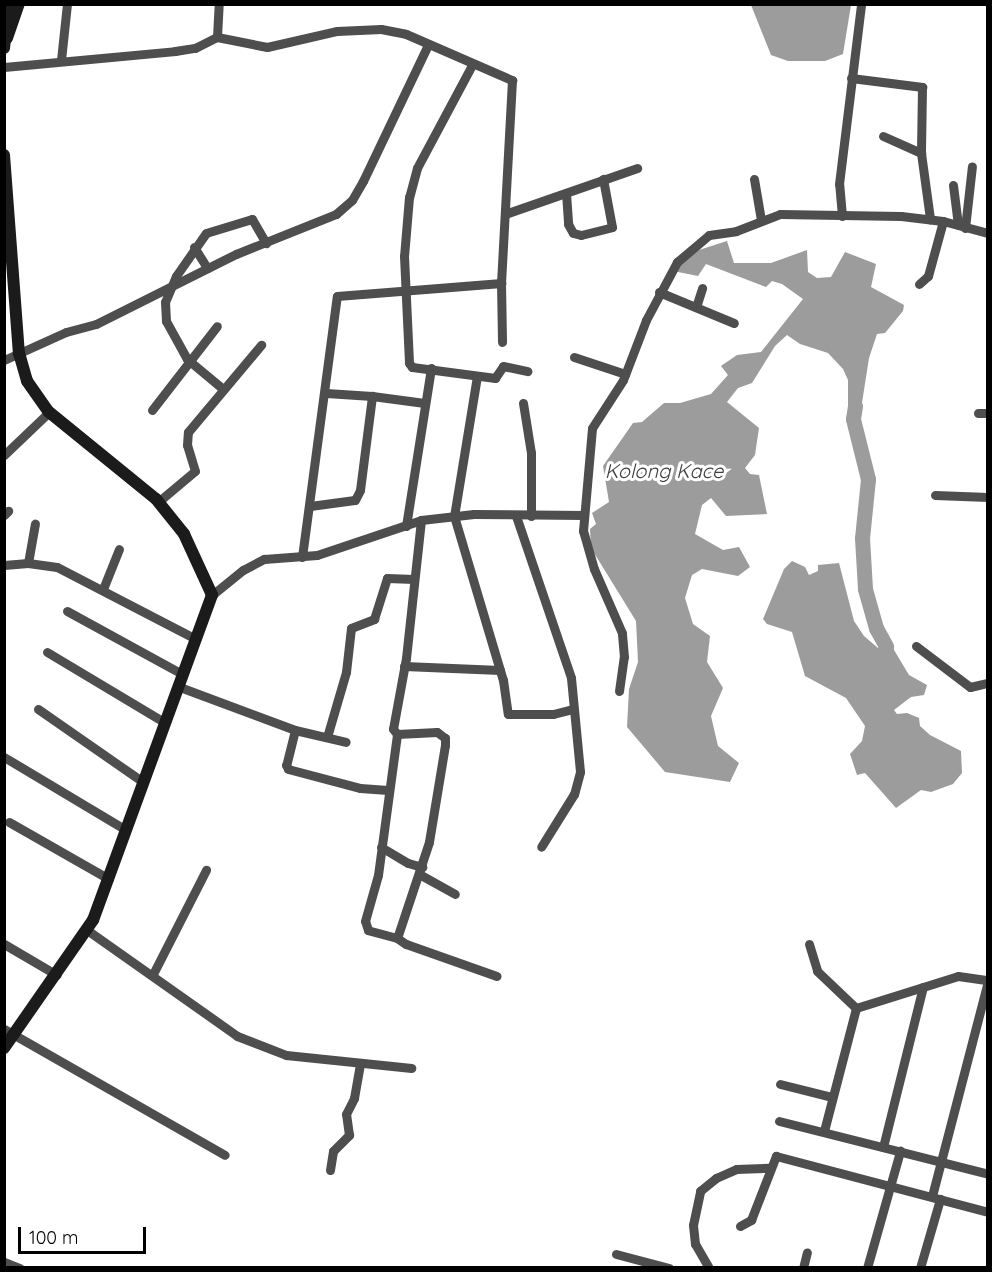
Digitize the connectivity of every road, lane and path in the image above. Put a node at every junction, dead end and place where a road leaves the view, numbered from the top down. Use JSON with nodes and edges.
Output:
{"nodes":[{"id":1,"x":9,"y":4,"type":"edge"},
{"id":2,"x":19,"y":4,"type":"edge"},
{"id":3,"x":67,"y":4,"type":"edge"},
{"id":4,"x":219,"y":4,"type":"edge"},
{"id":5,"x":861,"y":4,"type":"edge"},
{"id":6,"x":217,"y":37,"type":"junction"},
{"id":7,"x":6,"y":43,"type":"edge"},
{"id":8,"x":428,"y":45,"type":"junction"},
{"id":9,"x":61,"y":60,"type":"junction"},
{"id":10,"x":472,"y":65,"type":"junction"},
{"id":11,"x":4,"y":67,"type":"edge"},
{"id":12,"x":851,"y":78,"type":"junction"},
{"id":13,"x":883,"y":136,"type":"dead end"},
{"id":14,"x":921,"y":153,"type":"junction"},
{"id":15,"x":4,"y":155,"type":"edge"},
{"id":16,"x":972,"y":166,"type":"dead end"},
{"id":17,"x":637,"y":168,"type":"dead end"},
{"id":18,"x":603,"y":179,"type":"junction"},
{"id":19,"x":754,"y":179,"type":"dead end"},
{"id":20,"x":953,"y":185,"type":"dead end"},
{"id":21,"x":566,"y":192,"type":"junction"},
{"id":22,"x":505,"y":214,"type":"junction"},
{"id":23,"x":842,"y":216,"type":"junction"},
{"id":24,"x":930,"y":219,"type":"junction"},
{"id":25,"x":761,"y":220,"type":"junction"},
{"id":26,"x":942,"y":221,"type":"junction"},
{"id":27,"x":962,"y":226,"type":"junction"},
{"id":28,"x":987,"y":233,"type":"edge"},
{"id":29,"x":266,"y":243,"type":"junction"},
{"id":30,"x":194,"y":247,"type":"junction"},
{"id":31,"x":207,"y":268,"type":"junction"},
{"id":32,"x":501,"y":283,"type":"junction"},
{"id":33,"x":919,"y":284,"type":"dead end"},
{"id":34,"x":172,"y":286,"type":"junction"},
{"id":35,"x":702,"y":288,"type":"dead end"},
{"id":36,"x":405,"y":290,"type":"junction"},
{"id":37,"x":659,"y":292,"type":"junction"},
{"id":38,"x":696,"y":307,"type":"junction"},
{"id":39,"x":734,"y":323,"type":"dead end"},
{"id":40,"x":217,"y":326,"type":"dead end"},
{"id":41,"x":502,"y":342,"type":"dead end"},
{"id":42,"x":261,"y":345,"type":"dead end"},
{"id":43,"x":19,"y":353,"type":"junction"},
{"id":44,"x":574,"y":357,"type":"dead end"},
{"id":45,"x":4,"y":360,"type":"edge"},
{"id":46,"x":190,"y":362,"type":"junction"},
{"id":47,"x":431,"y":368,"type":"junction"},
{"id":48,"x":527,"y":371,"type":"dead end"},
{"id":49,"x":626,"y":374,"type":"junction"},
{"id":50,"x":477,"y":376,"type":"junction"},
{"id":51,"x":223,"y":389,"type":"junction"},
{"id":52,"x":326,"y":393,"type":"junction"},
{"id":53,"x":372,"y":396,"type":"junction"},
{"id":54,"x":425,"y":403,"type":"junction"},
{"id":55,"x":523,"y":403,"type":"dead end"},
{"id":56,"x":152,"y":410,"type":"dead end"},
{"id":57,"x":49,"y":412,"type":"junction"},
{"id":58,"x":4,"y":455,"type":"edge"},
{"id":59,"x":935,"y":495,"type":"dead end"},
{"id":60,"x":987,"y":497,"type":"edge"},
{"id":61,"x":158,"y":502,"type":"junction"},
{"id":62,"x":310,"y":506,"type":"junction"},
{"id":63,"x":584,"y":514,"type":"junction"},
{"id":64,"x":454,"y":516,"type":"junction"},
{"id":65,"x":516,"y":516,"type":"junction"},
{"id":66,"x":531,"y":516,"type":"junction"},
{"id":67,"x":422,"y":520,"type":"junction"},
{"id":68,"x":35,"y":524,"type":"dead end"},
{"id":69,"x":406,"y":526,"type":"junction"},
{"id":70,"x":119,"y":549,"type":"dead end"},
{"id":71,"x":302,"y":557,"type":"junction"},
{"id":72,"x":28,"y":563,"type":"junction"},
{"id":73,"x":4,"y":565,"type":"edge"},
{"id":74,"x":414,"y":579,"type":"junction"},
{"id":75,"x":103,"y":589,"type":"junction"},
{"id":76,"x":212,"y":595,"type":"junction"},
{"id":77,"x":68,"y":611,"type":"dead end"},
{"id":78,"x":196,"y":639,"type":"junction"},
{"id":79,"x":916,"y":646,"type":"dead end"},
{"id":80,"x":47,"y":652,"type":"dead end"},
{"id":81,"x":404,"y":666,"type":"junction"},
{"id":82,"x":500,"y":670,"type":"junction"},
{"id":83,"x":182,"y":674,"type":"junction"},
{"id":84,"x":987,"y":683,"type":"edge"},
{"id":85,"x":177,"y":686,"type":"junction"},
{"id":86,"x":619,"y":691,"type":"dead end"},
{"id":87,"x":38,"y":709,"type":"dead end"},
{"id":88,"x":573,"y":710,"type":"junction"},
{"id":89,"x":164,"y":722,"type":"junction"},
{"id":90,"x":295,"y":730,"type":"junction"},
{"id":91,"x":397,"y":734,"type":"junction"},
{"id":92,"x":327,"y":737,"type":"junction"},
{"id":93,"x":346,"y":742,"type":"dead end"},
{"id":94,"x":4,"y":757,"type":"edge"},
{"id":95,"x":143,"y":782,"type":"junction"},
{"id":96,"x":388,"y":789,"type":"junction"},
{"id":97,"x":9,"y":822,"type":"dead end"},
{"id":98,"x":126,"y":830,"type":"junction"},
{"id":99,"x":381,"y":847,"type":"junction"},
{"id":100,"x":541,"y":847,"type":"dead end"},
{"id":101,"x":206,"y":870,"type":"dead end"},
{"id":102,"x":420,"y":870,"type":"junction"},
{"id":103,"x":109,"y":879,"type":"junction"},
{"id":104,"x":455,"y":894,"type":"dead end"},
{"id":105,"x":87,"y":930,"type":"junction"},
{"id":106,"x":397,"y":938,"type":"junction"},
{"id":107,"x":4,"y":944,"type":"edge"},
{"id":108,"x":809,"y":944,"type":"dead end"},
{"id":109,"x":57,"y":975,"type":"junction"},
{"id":110,"x":153,"y":975,"type":"junction"},
{"id":111,"x":497,"y":976,"type":"dead end"},
{"id":112,"x":987,"y":981,"type":"edge"},
{"id":113,"x":923,"y":987,"type":"junction"},
{"id":114,"x":856,"y":1008,"type":"junction"},
{"id":115,"x":9,"y":1031,"type":"edge"},
{"id":116,"x":4,"y":1048,"type":"edge"},
{"id":117,"x":360,"y":1065,"type":"junction"},
{"id":118,"x":411,"y":1068,"type":"dead end"},
{"id":119,"x":780,"y":1084,"type":"dead end"},
{"id":120,"x":832,"y":1097,"type":"junction"},
{"id":121,"x":779,"y":1121,"type":"dead end"},
{"id":122,"x":824,"y":1131,"type":"junction"},
{"id":123,"x":883,"y":1147,"type":"junction"},
{"id":124,"x":900,"y":1151,"type":"junction"},
{"id":125,"x":225,"y":1155,"type":"dead end"},
{"id":126,"x":941,"y":1161,"type":"junction"},
{"id":127,"x":770,"y":1168,"type":"junction"},
{"id":128,"x":330,"y":1170,"type":"dead end"},
{"id":129,"x":987,"y":1174,"type":"edge"},
{"id":130,"x":890,"y":1186,"type":"junction"},
{"id":131,"x":936,"y":1198,"type":"junction"},
{"id":132,"x":987,"y":1212,"type":"edge"},
{"id":133,"x":740,"y":1226,"type":"dead end"},
{"id":134,"x":807,"y":1252,"type":"dead end"},
{"id":135,"x":616,"y":1254,"type":"dead end"},
{"id":136,"x":4,"y":1262,"type":"edge"},
{"id":137,"x":20,"y":1268,"type":"edge"},
{"id":138,"x":669,"y":1268,"type":"edge"},
{"id":139,"x":709,"y":1268,"type":"edge"},
{"id":140,"x":803,"y":1268,"type":"edge"},
{"id":141,"x":867,"y":1268,"type":"edge"},
{"id":142,"x":920,"y":1268,"type":"edge"}],
"edges":[{"from":1,"to":7,"type":"street"},
{"from":2,"to":7,"type":"street"},
{"from":3,"to":9,"type":"street"},
{"from":4,"to":6,"type":"street"},
{"from":5,"to":12,"type":"street"},
{"from":6,"to":8,"type":"street"},
{"from":6,"to":9,"type":"street"},
{"from":8,"to":10,"type":"street"},
{"from":8,"to":29,"type":"street"},
{"from":9,"to":11,"type":"street"},
{"from":10,"to":22,"type":"street"},
{"from":10,"to":36,"type":"street"},
{"from":12,"to":14,"type":"street"},
{"from":12,"to":23,"type":"street"},
{"from":13,"to":14,"type":"street"},
{"from":14,"to":24,"type":"street"},
{"from":15,"to":43,"type":"street"},
{"from":16,"to":27,"type":"street"},
{"from":17,"to":18,"type":"street"},
{"from":18,"to":21,"type":"street"},
{"from":18,"to":21,"type":"street"},
{"from":19,"to":25,"type":"street"},
{"from":20,"to":27,"type":"street"},
{"from":21,"to":22,"type":"street"},
{"from":22,"to":32,"type":"street"},
{"from":23,"to":24,"type":"street"},
{"from":23,"to":25,"type":"street"},
{"from":24,"to":26,"type":"street"},
{"from":25,"to":37,"type":"street"},
{"from":26,"to":27,"type":"street"},
{"from":26,"to":33,"type":"street"},
{"from":27,"to":28,"type":"street"},
{"from":29,"to":30,"type":"street"},
{"from":29,"to":31,"type":"street"},
{"from":30,"to":31,"type":"street"},
{"from":30,"to":34,"type":"street"},
{"from":31,"to":34,"type":"street"},
{"from":32,"to":36,"type":"street"},
{"from":32,"to":41,"type":"street"},
{"from":34,"to":43,"type":"street"},
{"from":34,"to":46,"type":"street"},
{"from":35,"to":38,"type":"street"},
{"from":36,"to":47,"type":"street"},
{"from":36,"to":52,"type":"street"},
{"from":37,"to":38,"type":"street"},
{"from":37,"to":49,"type":"street"},
{"from":38,"to":39,"type":"street"},
{"from":40,"to":46,"type":"street"},
{"from":42,"to":51,"type":"street"},
{"from":43,"to":45,"type":"street"},
{"from":43,"to":57,"type":"street"},
{"from":44,"to":49,"type":"street"},
{"from":46,"to":51,"type":"street"},
{"from":46,"to":56,"type":"street"},
{"from":47,"to":50,"type":"street"},
{"from":47,"to":54,"type":"street"},
{"from":48,"to":50,"type":"street"},
{"from":49,"to":63,"type":"street"},
{"from":50,"to":64,"type":"street"},
{"from":51,"to":61,"type":"street"},
{"from":52,"to":53,"type":"street"},
{"from":52,"to":62,"type":"street"},
{"from":53,"to":54,"type":"street"},
{"from":53,"to":62,"type":"street"},
{"from":54,"to":69,"type":"street"},
{"from":55,"to":66,"type":"street"},
{"from":57,"to":58,"type":"street"},
{"from":57,"to":61,"type":"street"},
{"from":59,"to":60,"type":"street"},
{"from":61,"to":76,"type":"street"},
{"from":62,"to":71,"type":"street"},
{"from":63,"to":66,"type":"street"},
{"from":63,"to":86,"type":"street"},
{"from":64,"to":65,"type":"street"},
{"from":64,"to":67,"type":"street"},
{"from":64,"to":82,"type":"street"},
{"from":65,"to":66,"type":"street"},
{"from":65,"to":88,"type":"street"},
{"from":67,"to":69,"type":"street"},
{"from":67,"to":74,"type":"street"},
{"from":68,"to":72,"type":"street"},
{"from":69,"to":71,"type":"street"},
{"from":70,"to":75,"type":"street"},
{"from":71,"to":76,"type":"street"},
{"from":72,"to":73,"type":"street"},
{"from":72,"to":75,"type":"street"},
{"from":74,"to":81,"type":"street"},
{"from":74,"to":92,"type":"street"},
{"from":75,"to":78,"type":"street"},
{"from":76,"to":78,"type":"street"},
{"from":77,"to":83,"type":"street"},
{"from":78,"to":83,"type":"street"},
{"from":79,"to":84,"type":"street"},
{"from":80,"to":89,"type":"street"},
{"from":81,"to":82,"type":"street"},
{"from":81,"to":91,"type":"street"},
{"from":82,"to":88,"type":"street"},
{"from":83,"to":85,"type":"street"},
{"from":85,"to":89,"type":"street"},
{"from":85,"to":90,"type":"street"},
{"from":87,"to":95,"type":"street"},
{"from":88,"to":100,"type":"street"},
{"from":89,"to":95,"type":"street"},
{"from":90,"to":92,"type":"street"},
{"from":90,"to":96,"type":"street"},
{"from":91,"to":96,"type":"street"},
{"from":91,"to":102,"type":"street"},
{"from":92,"to":93,"type":"street"},
{"from":94,"to":98,"type":"street"},
{"from":95,"to":98,"type":"street"},
{"from":96,"to":99,"type":"street"},
{"from":97,"to":103,"type":"street"},
{"from":98,"to":103,"type":"street"},
{"from":99,"to":102,"type":"street"},
{"from":99,"to":106,"type":"street"},
{"from":101,"to":110,"type":"street"},
{"from":102,"to":104,"type":"street"},
{"from":102,"to":106,"type":"street"},
{"from":103,"to":105,"type":"street"},
{"from":105,"to":109,"type":"street"},
{"from":105,"to":110,"type":"street"},
{"from":106,"to":111,"type":"street"},
{"from":107,"to":109,"type":"street"},
{"from":108,"to":114,"type":"street"},
{"from":109,"to":115,"type":"street"},
{"from":110,"to":117,"type":"street"},
{"from":112,"to":113,"type":"street"},
{"from":112,"to":126,"type":"street"},
{"from":113,"to":114,"type":"street"},
{"from":113,"to":123,"type":"street"},
{"from":114,"to":120,"type":"street"},
{"from":115,"to":116,"type":"street"},
{"from":115,"to":125,"type":"street"},
{"from":117,"to":118,"type":"street"},
{"from":117,"to":128,"type":"street"},
{"from":119,"to":120,"type":"street"},
{"from":120,"to":122,"type":"street"},
{"from":121,"to":122,"type":"street"},
{"from":122,"to":123,"type":"street"},
{"from":123,"to":124,"type":"street"},
{"from":124,"to":126,"type":"street"},
{"from":124,"to":130,"type":"street"},
{"from":126,"to":129,"type":"street"},
{"from":126,"to":131,"type":"street"},
{"from":127,"to":130,"type":"street"},
{"from":127,"to":133,"type":"street"},
{"from":127,"to":139,"type":"street"},
{"from":130,"to":131,"type":"street"},
{"from":130,"to":141,"type":"street"},
{"from":131,"to":132,"type":"street"},
{"from":131,"to":142,"type":"street"},
{"from":134,"to":140,"type":"street"},
{"from":135,"to":138,"type":"street"},
{"from":136,"to":137,"type":"street"}]}
